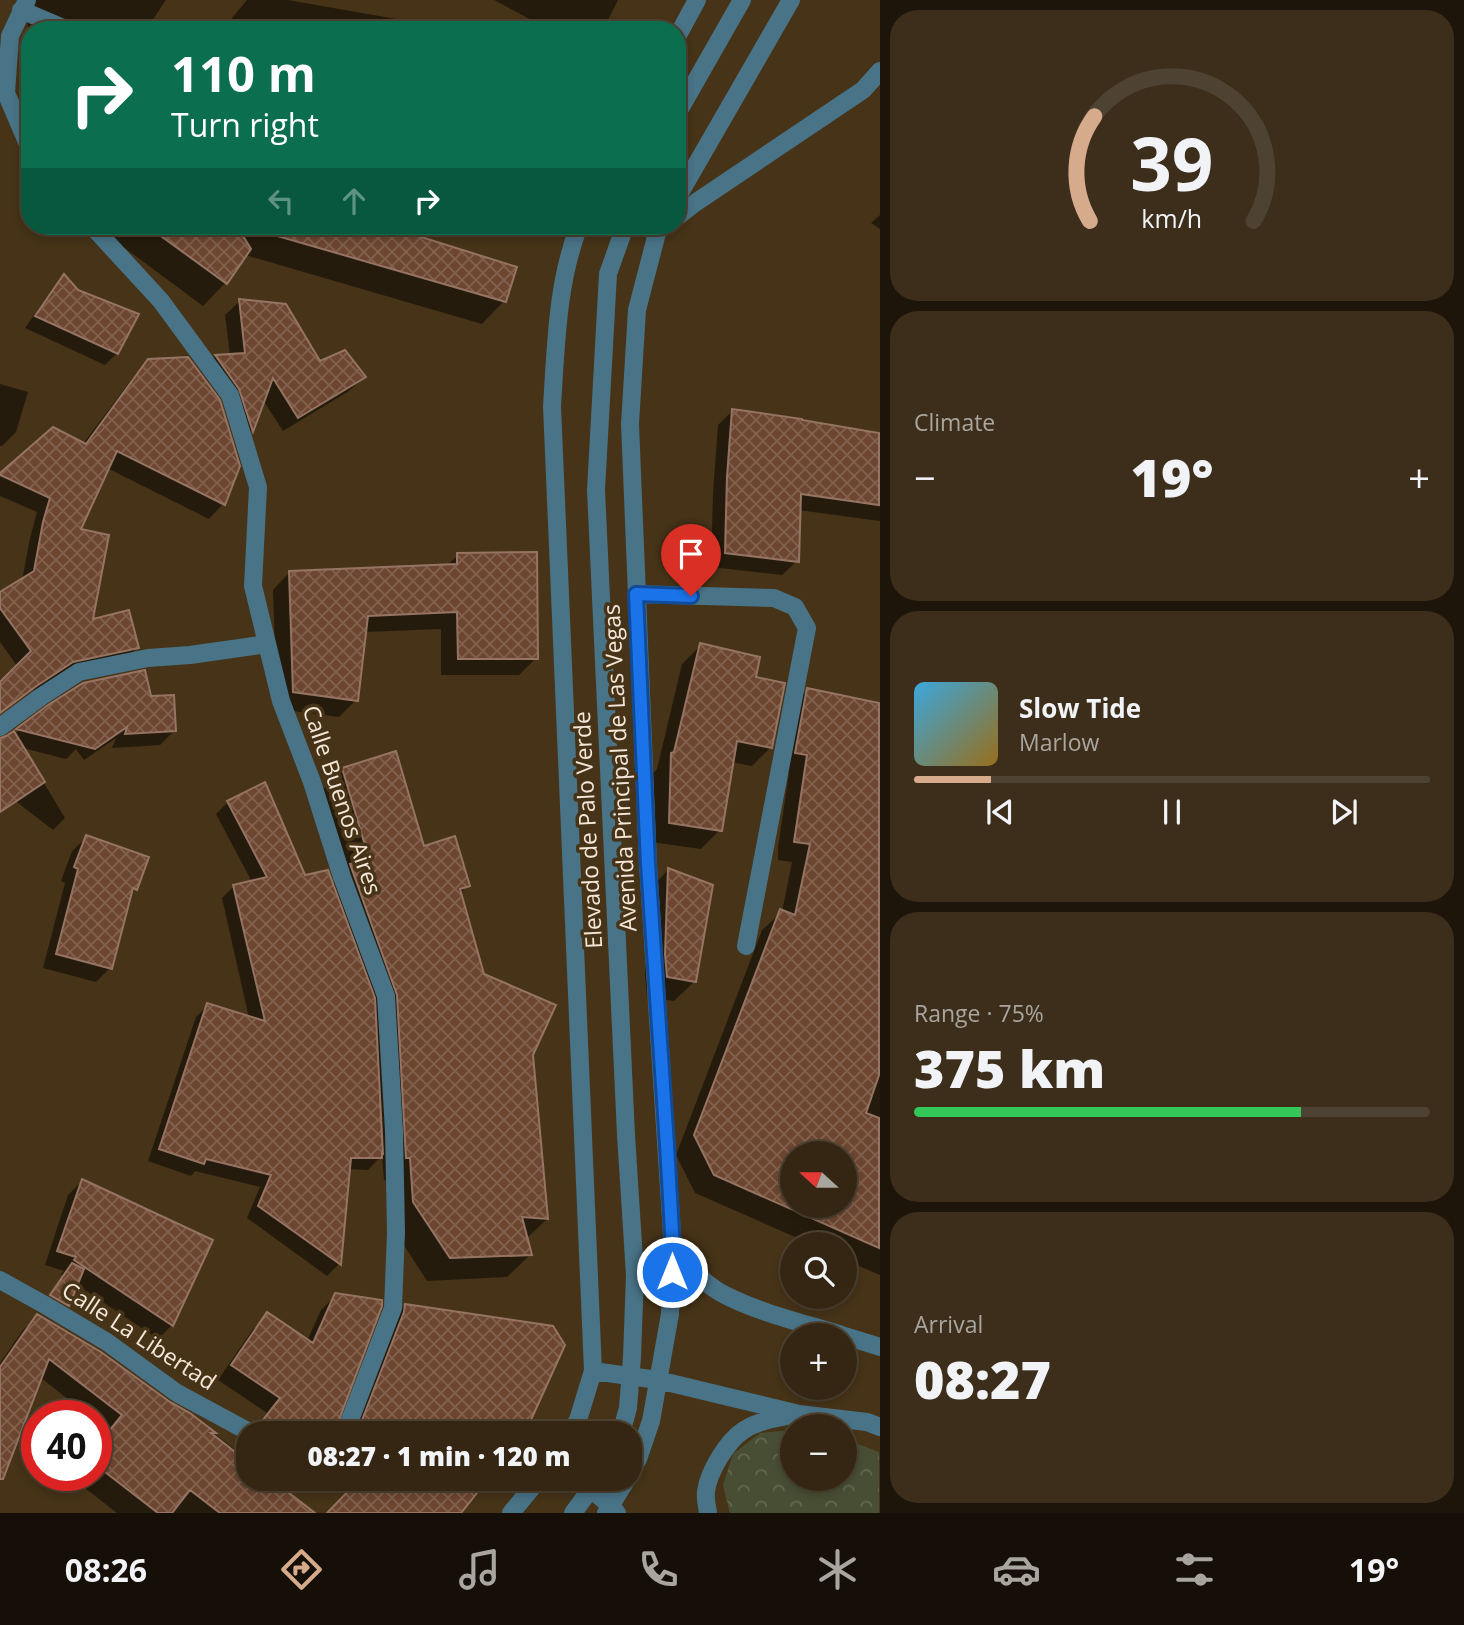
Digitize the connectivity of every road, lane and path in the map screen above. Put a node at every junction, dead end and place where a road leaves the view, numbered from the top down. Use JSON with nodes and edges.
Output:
{"nodes":[{"id":1,"x":698,"y":0,"type":"edge"},
{"id":2,"x":742,"y":0,"type":"edge"},
{"id":3,"x":791,"y":0,"type":"edge"},
{"id":4,"x":24,"y":5,"type":"edge"},
{"id":5,"x":52,"y":21,"type":"edge"},
{"id":6,"x":686,"y":21,"type":"edge"},
{"id":7,"x":880,"y":71,"type":"edge"},
{"id":8,"x":686,"y":98,"type":"edge"},
{"id":9,"x":21,"y":128,"type":"edge"},
{"id":10,"x":686,"y":182,"type":"edge"},
{"id":11,"x":686,"y":210,"type":"edge"},
{"id":12,"x":100,"y":235,"type":"edge"},
{"id":13,"x":575,"y":235,"type":"edge"},
{"id":14,"x":622,"y":235,"type":"edge"},
{"id":15,"x":659,"y":235,"type":"edge"},
{"id":16,"x":636,"y":594,"type":"junction"},
{"id":17,"x":267,"y":644,"type":"junction"},
{"id":18,"x":0,"y":727,"type":"edge"},
{"id":19,"x":746,"y":946,"type":"dead end"},
{"id":20,"x":673,"y":1250,"type":"junction"},
{"id":21,"x":0,"y":1280,"type":"edge"},
{"id":22,"x":803,"y":1323,"type":"edge"},
{"id":23,"x":857,"y":1340,"type":"edge"},
{"id":24,"x":880,"y":1347,"type":"edge"},
{"id":25,"x":593,"y":1370,"type":"junction"},
{"id":26,"x":658,"y":1380,"type":"junction"},
{"id":27,"x":799,"y":1414,"type":"edge"},
{"id":28,"x":780,"y":1418,"type":"edge"},
{"id":29,"x":350,"y":1421,"type":"edge"},
{"id":30,"x":577,"y":1421,"type":"edge"},
{"id":31,"x":624,"y":1421,"type":"edge"},
{"id":32,"x":857,"y":1421,"type":"edge"},
{"id":33,"x":236,"y":1425,"type":"edge"},
{"id":34,"x":880,"y":1427,"type":"edge"},
{"id":35,"x":642,"y":1447,"type":"edge"},
{"id":36,"x":530,"y":1491,"type":"edge"},
{"id":37,"x":589,"y":1491,"type":"edge"},
{"id":38,"x":591,"y":1491,"type":"edge"},
{"id":39,"x":621,"y":1491,"type":"edge"},
{"id":40,"x":611,"y":1511,"type":"edge"},
{"id":41,"x":511,"y":1513,"type":"edge"},
{"id":42,"x":573,"y":1513,"type":"edge"},
{"id":43,"x":708,"y":1513,"type":"edge"}],
"edges":[{"from":1,"to":6,"type":"street"},
{"from":2,"to":8,"type":"street"},
{"from":3,"to":10,"type":"street"},
{"from":4,"to":5,"type":"street"},
{"from":4,"to":9,"type":"street"},
{"from":7,"to":11,"type":"street"},
{"from":12,"to":17,"type":"street","name":"Calle Buenos Aires"},
{"from":13,"to":25,"type":"street"},
{"from":14,"to":31,"type":"street","name":"Elevado de Palo Verde","bridge":true},
{"from":15,"to":16,"type":"street","name":"Avenida Principal de Las Vegas"},
{"from":16,"to":19,"type":"street"},
{"from":16,"to":20,"type":"street","name":"Avenida Principal de Las Vegas"},
{"from":17,"to":18,"type":"street"},
{"from":17,"to":29,"type":"street","name":"Calle Buenos Aires"},
{"from":20,"to":22,"type":"street"},
{"from":20,"to":26,"type":"street","name":"Avenida Principal de Las Vegas"},
{"from":21,"to":33,"type":"street","name":"Calle La Libertad"},
{"from":23,"to":24,"type":"street"},
{"from":25,"to":26,"type":"street"},
{"from":25,"to":30,"type":"street"},
{"from":26,"to":27,"type":"street"},
{"from":26,"to":35,"type":"street","name":"Avenida Principal de Las Vegas"},
{"from":28,"to":43,"type":"street"},
{"from":32,"to":34,"type":"street"},
{"from":36,"to":41,"type":"street"},
{"from":37,"to":42,"type":"street","bridge":true},
{"from":38,"to":40,"type":"street"},
{"from":39,"to":40,"type":"street"}]}
